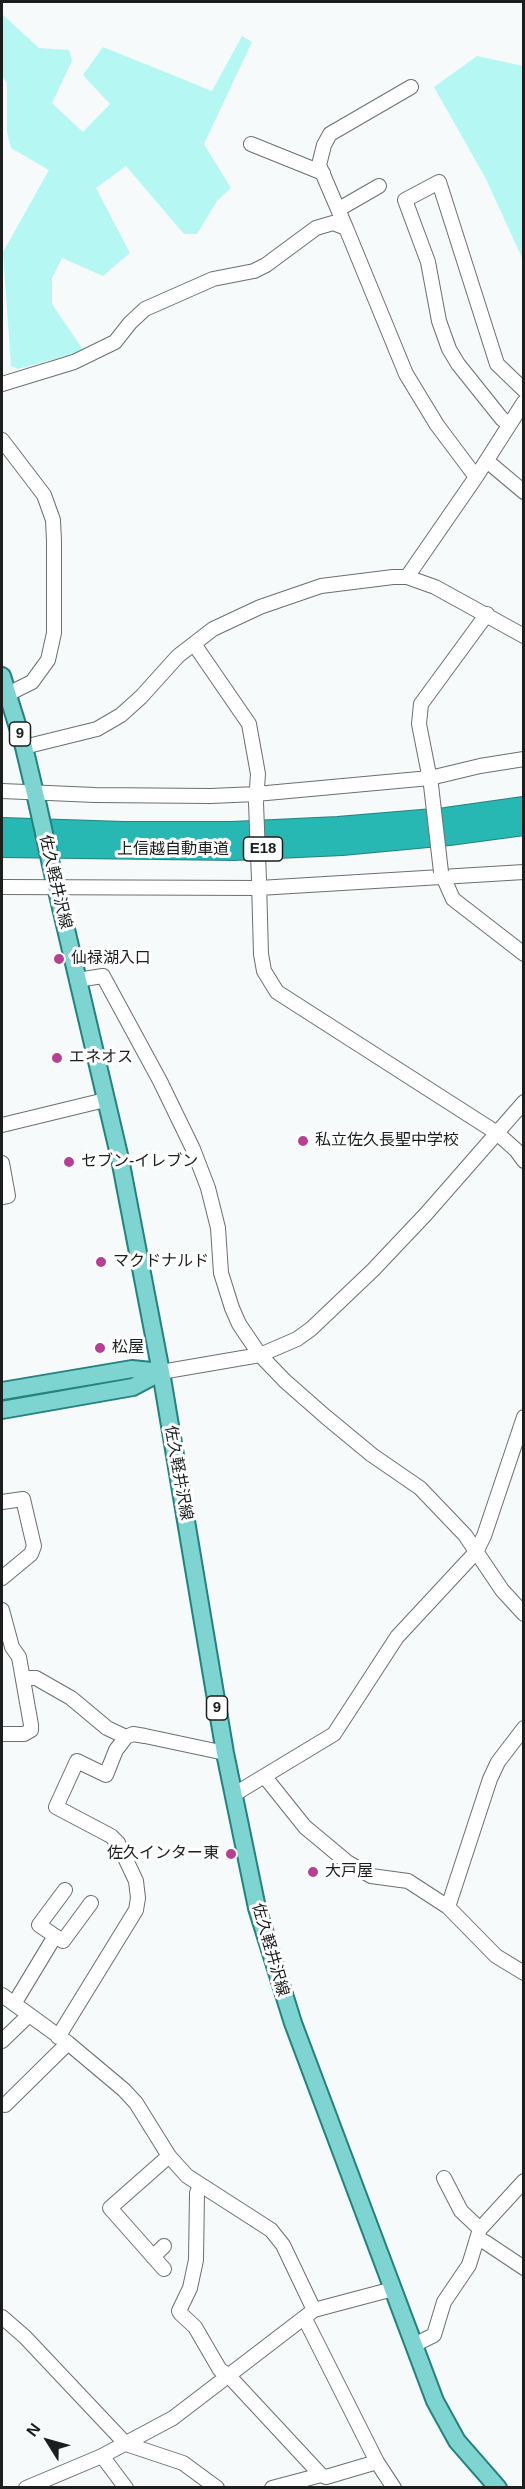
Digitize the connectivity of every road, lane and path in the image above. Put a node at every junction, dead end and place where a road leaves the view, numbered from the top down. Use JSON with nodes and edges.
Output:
{"nodes":[{"id":1,"x":411,"y":87,"type":"dead end"},
{"id":2,"x":251,"y":144,"type":"dead end"},
{"id":3,"x":323,"y":173,"type":"junction"},
{"id":4,"x":379,"y":186,"type":"dead end"},
{"id":5,"x":339,"y":209,"type":"junction"},
{"id":6,"x":346,"y":228,"type":"junction"},
{"id":7,"x":2,"y":384,"type":"edge"},
{"id":8,"x":524,"y":390,"type":"edge"},
{"id":9,"x":524,"y":402,"type":"edge"},
{"id":10,"x":510,"y":424,"type":"junction"},
{"id":11,"x":2,"y":440,"type":"edge"},
{"id":12,"x":487,"y":461,"type":"junction"},
{"id":13,"x":476,"y":477,"type":"junction"},
{"id":14,"x":524,"y":492,"type":"edge"},
{"id":15,"x":407,"y":578,"type":"junction"},
{"id":16,"x":488,"y":614,"type":"junction"},
{"id":17,"x":524,"y":636,"type":"edge"},
{"id":18,"x":194,"y":644,"type":"junction"},
{"id":19,"x":2,"y":676,"type":"edge"},
{"id":20,"x":8,"y":694,"type":"junction"},
{"id":21,"x":24,"y":747,"type":"junction"},
{"id":22,"x":524,"y":759,"type":"edge"},
{"id":23,"x":430,"y":782,"type":"junction"},
{"id":24,"x":2,"y":791,"type":"edge"},
{"id":25,"x":256,"y":798,"type":"junction"},
{"id":26,"x":36,"y":799,"type":"junction"},
{"id":27,"x":524,"y":807,"type":"edge"},
{"id":28,"x":524,"y":825,"type":"edge"},
{"id":29,"x":2,"y":828,"type":"edge"},
{"id":30,"x":2,"y":847,"type":"edge"},
{"id":31,"x":126,"y":850,"type":"junction"},
{"id":32,"x":2,"y":856,"type":"edge"},
{"id":33,"x":524,"y":872,"type":"edge"},
{"id":34,"x":441,"y":875,"type":"junction"},
{"id":35,"x":56,"y":883,"type":"junction"},
{"id":36,"x":259,"y":884,"type":"junction"},
{"id":37,"x":2,"y":887,"type":"edge"},
{"id":38,"x":524,"y":954,"type":"edge"},
{"id":39,"x":77,"y":980,"type":"junction"},
{"id":40,"x":105,"y":1100,"type":"junction"},
{"id":41,"x":524,"y":1102,"type":"edge"},
{"id":42,"x":2,"y":1125,"type":"edge"},
{"id":43,"x":497,"y":1133,"type":"junction"},
{"id":44,"x":524,"y":1161,"type":"edge"},
{"id":45,"x":2,"y":1163,"type":"edge"},
{"id":46,"x":2,"y":1197,"type":"edge"},
{"id":47,"x":260,"y":1355,"type":"junction"},
{"id":48,"x":161,"y":1372,"type":"junction"},
{"id":49,"x":2,"y":1391,"type":"edge"},
{"id":50,"x":2,"y":1410,"type":"edge"},
{"id":51,"x":524,"y":1417,"type":"edge"},
{"id":52,"x":2,"y":1502,"type":"edge"},
{"id":53,"x":476,"y":1552,"type":"junction"},
{"id":54,"x":2,"y":1578,"type":"edge"},
{"id":55,"x":2,"y":1610,"type":"edge"},
{"id":56,"x":524,"y":1614,"type":"edge"},
{"id":57,"x":7,"y":1648,"type":"edge"},
{"id":58,"x":24,"y":1678,"type":"junction"},
{"id":59,"x":524,"y":1728,"type":"edge"},
{"id":60,"x":2,"y":1734,"type":"edge"},
{"id":61,"x":126,"y":1737,"type":"junction"},
{"id":62,"x":225,"y":1753,"type":"junction"},
{"id":63,"x":265,"y":1777,"type":"junction"},
{"id":64,"x":233,"y":1795,"type":"junction"},
{"id":65,"x":65,"y":1890,"type":"dead end"},
{"id":66,"x":90,"y":1903,"type":"dead end"},
{"id":67,"x":448,"y":1907,"type":"junction"},
{"id":68,"x":55,"y":1936,"type":"junction"},
{"id":69,"x":524,"y":1973,"type":"edge"},
{"id":70,"x":2,"y":1995,"type":"edge"},
{"id":71,"x":14,"y":2004,"type":"junction"},
{"id":72,"x":29,"y":2015,"type":"junction"},
{"id":73,"x":63,"y":2040,"type":"junction"},
{"id":74,"x":2,"y":2041,"type":"edge"},
{"id":75,"x":5,"y":2105,"type":"dead end"},
{"id":76,"x":169,"y":2156,"type":"junction"},
{"id":77,"x":444,"y":2178,"type":"dead end"},
{"id":78,"x":524,"y":2181,"type":"edge"},
{"id":79,"x":200,"y":2185,"type":"junction"},
{"id":80,"x":479,"y":2235,"type":"junction"},
{"id":81,"x":164,"y":2246,"type":"dead end"},
{"id":82,"x":153,"y":2257,"type":"junction"},
{"id":83,"x":524,"y":2268,"type":"edge"},
{"id":84,"x":164,"y":2269,"type":"dead end"},
{"id":85,"x":393,"y":2289,"type":"junction"},
{"id":86,"x":309,"y":2314,"type":"junction"},
{"id":87,"x":2,"y":2317,"type":"edge"},
{"id":88,"x":414,"y":2345,"type":"junction"},
{"id":89,"x":228,"y":2375,"type":"junction"},
{"id":90,"x":126,"y":2444,"type":"junction"},
{"id":91,"x":102,"y":2456,"type":"junction"},
{"id":92,"x":377,"y":2462,"type":"junction"},
{"id":93,"x":321,"y":2475,"type":"junction"},
{"id":94,"x":212,"y":2486,"type":"edge"},
{"id":95,"x":26,"y":2487,"type":"edge"},
{"id":96,"x":126,"y":2487,"type":"edge"},
{"id":97,"x":272,"y":2487,"type":"edge"},
{"id":98,"x":394,"y":2487,"type":"edge"},
{"id":99,"x":498,"y":2487,"type":"edge"}],
"edges":[{"from":1,"to":3,"type":"street"},
{"from":2,"to":3,"type":"street"},
{"from":3,"to":5,"type":"street"},
{"from":4,"to":5,"type":"street"},
{"from":5,"to":6,"type":"street"},
{"from":6,"to":7,"type":"street"},
{"from":6,"to":13,"type":"street"},
{"from":8,"to":10,"type":"street"},
{"from":9,"to":10,"type":"street"},
{"from":10,"to":12,"type":"street"},
{"from":11,"to":20,"type":"street"},
{"from":12,"to":13,"type":"street"},
{"from":12,"to":14,"type":"street"},
{"from":13,"to":15,"type":"street"},
{"from":15,"to":16,"type":"street"},
{"from":15,"to":18,"type":"street"},
{"from":16,"to":17,"type":"street"},
{"from":16,"to":23,"type":"street"},
{"from":18,"to":21,"type":"street"},
{"from":18,"to":25,"type":"street"},
{"from":19,"to":20,"type":"main road","name":"佐久軽井沢線","number":"9"},
{"from":20,"to":21,"type":"main road","name":"佐久軽井沢線","number":"9"},
{"from":21,"to":26,"type":"main road","name":"佐久軽井沢線","number":"9"},
{"from":22,"to":23,"type":"street"},
{"from":23,"to":25,"type":"street"},
{"from":23,"to":34,"type":"street","bridge":true},
{"from":24,"to":26,"type":"street"},
{"from":25,"to":26,"type":"street"},
{"from":25,"to":36,"type":"street","bridge":true},
{"from":26,"to":35,"type":"main road","name":"佐久軽井沢線","number":"9","bridge":true},
{"from":27,"to":29,"type":"highway","name":"上信越自動車道","number":"E18"},
{"from":28,"to":31,"type":"highway","name":"上信越自動車道","number":"E18"},
{"from":30,"to":31,"type":"highway","name":"上信越自動車道","number":"E18"},
{"from":31,"to":32,"type":"highway"},
{"from":33,"to":34,"type":"street"},
{"from":34,"to":36,"type":"street"},
{"from":34,"to":38,"type":"street"},
{"from":35,"to":36,"type":"street"},
{"from":35,"to":37,"type":"street"},
{"from":35,"to":39,"type":"main road","name":"佐久軽井沢線","number":"9"},
{"from":36,"to":43,"type":"street"},
{"from":39,"to":40,"type":"main road","name":"佐久軽井沢線","number":"9"},
{"from":39,"to":47,"type":"street"},
{"from":40,"to":42,"type":"street"},
{"from":40,"to":48,"type":"main road","name":"佐久軽井沢線","number":"9"},
{"from":41,"to":43,"type":"street"},
{"from":43,"to":44,"type":"street"},
{"from":43,"to":47,"type":"street"},
{"from":45,"to":46,"type":"street"},
{"from":47,"to":48,"type":"street"},
{"from":47,"to":53,"type":"street"},
{"from":48,"to":49,"type":"main road"},
{"from":48,"to":50,"type":"main road"},
{"from":48,"to":62,"type":"main road","name":"佐久軽井沢線","number":"9"},
{"from":51,"to":53,"type":"street"},
{"from":52,"to":54,"type":"street"},
{"from":53,"to":56,"type":"street"},
{"from":53,"to":63,"type":"street"},
{"from":55,"to":57,"type":"street"},
{"from":57,"to":58,"type":"street"},
{"from":58,"to":60,"type":"street"},
{"from":58,"to":61,"type":"street"},
{"from":59,"to":67,"type":"street"},
{"from":61,"to":62,"type":"street"},
{"from":61,"to":73,"type":"street"},
{"from":62,"to":64,"type":"main road","name":"佐久軽井沢線","number":"9"},
{"from":63,"to":64,"type":"street"},
{"from":63,"to":67,"type":"street"},
{"from":64,"to":85,"type":"main road","name":"佐久軽井沢線","number":"9"},
{"from":65,"to":68,"type":"street"},
{"from":66,"to":68,"type":"street"},
{"from":67,"to":69,"type":"street"},
{"from":68,"to":71,"type":"street"},
{"from":70,"to":71,"type":"street"},
{"from":71,"to":72,"type":"street"},
{"from":72,"to":73,"type":"street"},
{"from":72,"to":74,"type":"street"},
{"from":73,"to":75,"type":"street"},
{"from":73,"to":76,"type":"street"},
{"from":76,"to":79,"type":"street"},
{"from":76,"to":82,"type":"street"},
{"from":77,"to":80,"type":"street"},
{"from":78,"to":80,"type":"street"},
{"from":79,"to":86,"type":"street"},
{"from":79,"to":89,"type":"street"},
{"from":80,"to":83,"type":"street"},
{"from":80,"to":88,"type":"street"},
{"from":81,"to":82,"type":"street"},
{"from":82,"to":84,"type":"street"},
{"from":85,"to":86,"type":"street"},
{"from":85,"to":88,"type":"main road","name":"佐久軽井沢線","number":"9"},
{"from":86,"to":89,"type":"street"},
{"from":86,"to":92,"type":"street"},
{"from":87,"to":90,"type":"street"},
{"from":88,"to":99,"type":"main road","name":"佐久軽井沢線","number":"9"},
{"from":89,"to":90,"type":"street"},
{"from":89,"to":93,"type":"street"},
{"from":90,"to":91,"type":"street"},
{"from":90,"to":94,"type":"street"},
{"from":91,"to":95,"type":"street"},
{"from":91,"to":96,"type":"street"},
{"from":92,"to":93,"type":"street"},
{"from":92,"to":98,"type":"street"},
{"from":93,"to":97,"type":"street"}]}
